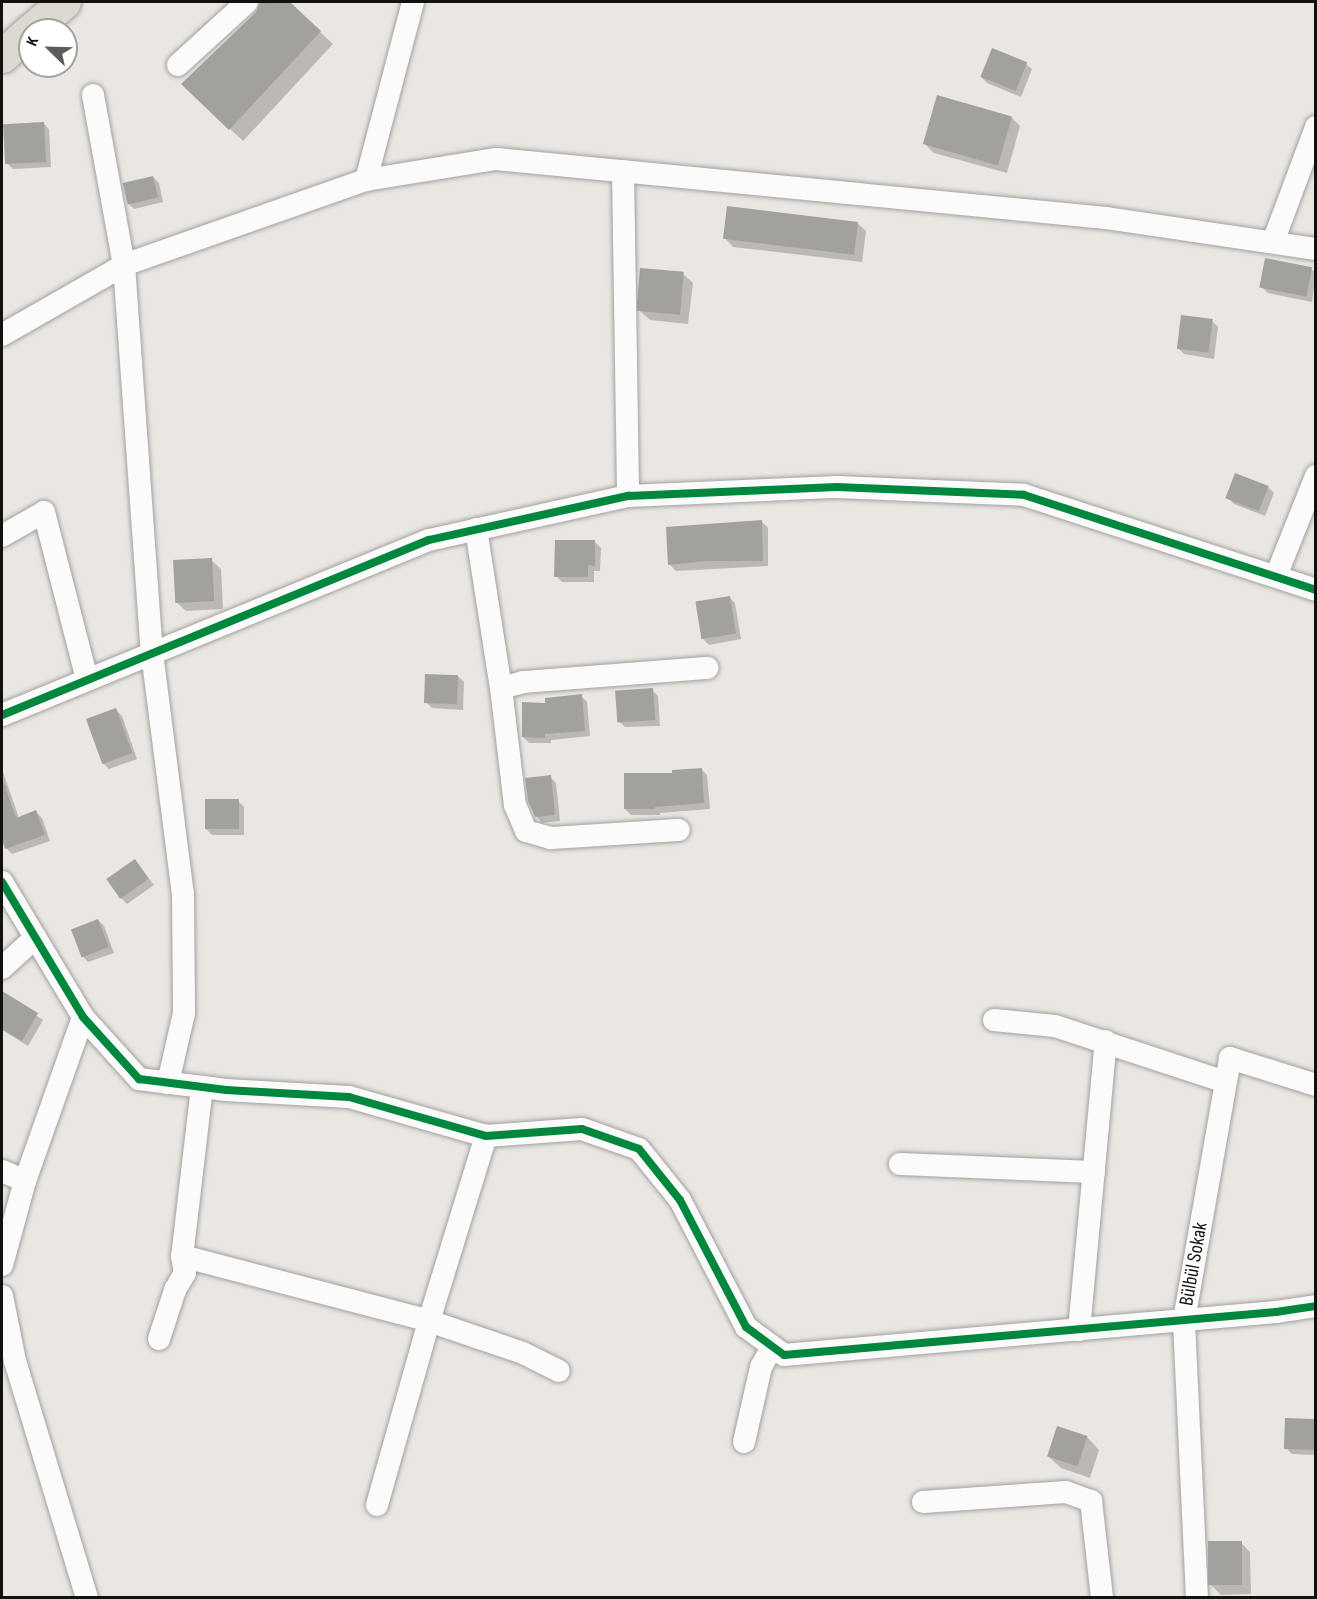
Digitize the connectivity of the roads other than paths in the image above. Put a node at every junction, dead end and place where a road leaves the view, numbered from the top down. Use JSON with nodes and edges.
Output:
{"nodes":[{"id":1,"x":63,"y":2,"type":"edge"},
{"id":2,"x":247,"y":2,"type":"edge"},
{"id":3,"x":413,"y":2,"type":"edge"},
{"id":4,"x":44,"y":18,"type":"edge"},
{"id":5,"x":18,"y":41,"type":"edge"},
{"id":6,"x":2,"y":56,"type":"edge"},
{"id":7,"x":178,"y":65,"type":"dead end"},
{"id":8,"x":93,"y":95,"type":"dead end"},
{"id":9,"x":1316,"y":127,"type":"edge"},
{"id":10,"x":623,"y":171,"type":"junction"},
{"id":11,"x":366,"y":180,"type":"junction"},
{"id":12,"x":1273,"y":242,"type":"junction"},
{"id":13,"x":1316,"y":249,"type":"edge"},
{"id":14,"x":124,"y":265,"type":"junction"},
{"id":15,"x":2,"y":335,"type":"edge"},
{"id":16,"x":1316,"y":476,"type":"edge"},
{"id":17,"x":628,"y":496,"type":"junction"},
{"id":18,"x":476,"y":529,"type":"junction"},
{"id":19,"x":2,"y":536,"type":"edge"},
{"id":20,"x":1276,"y":576,"type":"junction"},
{"id":21,"x":1316,"y":590,"type":"edge"},
{"id":22,"x":152,"y":653,"type":"junction"},
{"id":23,"x":706,"y":668,"type":"dead end"},
{"id":24,"x":87,"y":680,"type":"junction"},
{"id":25,"x":501,"y":688,"type":"junction"},
{"id":26,"x":2,"y":715,"type":"edge"},
{"id":27,"x":679,"y":830,"type":"dead end"},
{"id":28,"x":2,"y":882,"type":"edge"},
{"id":29,"x":35,"y":938,"type":"junction"},
{"id":30,"x":2,"y":968,"type":"edge"},
{"id":31,"x":82,"y":1017,"type":"junction"},
{"id":32,"x":994,"y":1020,"type":"dead end"},
{"id":33,"x":1106,"y":1041,"type":"junction"},
{"id":34,"x":1225,"y":1082,"type":"junction"},
{"id":35,"x":168,"y":1083,"type":"junction"},
{"id":36,"x":1316,"y":1085,"type":"edge"},
{"id":37,"x":202,"y":1087,"type":"junction"},
{"id":38,"x":486,"y":1136,"type":"junction"},
{"id":39,"x":900,"y":1164,"type":"dead end"},
{"id":40,"x":2,"y":1171,"type":"edge"},
{"id":41,"x":1094,"y":1172,"type":"junction"},
{"id":42,"x":25,"y":1180,"type":"junction"},
{"id":43,"x":182,"y":1256,"type":"junction"},
{"id":44,"x":2,"y":1264,"type":"edge"},
{"id":45,"x":2,"y":1296,"type":"edge"},
{"id":46,"x":1316,"y":1306,"type":"edge"},
{"id":47,"x":1184,"y":1320,"type":"junction"},
{"id":48,"x":429,"y":1321,"type":"junction"},
{"id":49,"x":1079,"y":1330,"type":"junction"},
{"id":50,"x":159,"y":1339,"type":"dead end"},
{"id":51,"x":772,"y":1347,"type":"junction"},
{"id":52,"x":559,"y":1371,"type":"dead end"},
{"id":53,"x":744,"y":1442,"type":"dead end"},
{"id":54,"x":922,"y":1502,"type":"dead end"},
{"id":55,"x":377,"y":1505,"type":"dead end"},
{"id":56,"x":87,"y":1598,"type":"edge"},
{"id":57,"x":1101,"y":1598,"type":"edge"},
{"id":58,"x":1197,"y":1598,"type":"edge"}],
"edges":[{"from":1,"to":4,"type":"highway"},
{"from":2,"to":7,"type":"street"},
{"from":3,"to":11,"type":"street"},
{"from":5,"to":6,"type":"highway"},
{"from":8,"to":14,"type":"street"},
{"from":9,"to":12,"type":"street"},
{"from":10,"to":11,"type":"street"},
{"from":10,"to":12,"type":"street"},
{"from":10,"to":17,"type":"street"},
{"from":11,"to":14,"type":"street"},
{"from":12,"to":13,"type":"street"},
{"from":14,"to":15,"type":"street"},
{"from":14,"to":22,"type":"street"},
{"from":16,"to":20,"type":"street"},
{"from":17,"to":18,"type":"street"},
{"from":17,"to":20,"type":"street"},
{"from":18,"to":22,"type":"street"},
{"from":18,"to":25,"type":"street"},
{"from":19,"to":24,"type":"street"},
{"from":20,"to":21,"type":"street"},
{"from":22,"to":24,"type":"street"},
{"from":22,"to":35,"type":"street"},
{"from":23,"to":25,"type":"street"},
{"from":24,"to":26,"type":"street"},
{"from":25,"to":27,"type":"street"},
{"from":28,"to":29,"type":"street"},
{"from":29,"to":30,"type":"street"},
{"from":29,"to":31,"type":"street"},
{"from":31,"to":35,"type":"street"},
{"from":31,"to":42,"type":"street"},
{"from":32,"to":33,"type":"street"},
{"from":33,"to":34,"type":"street"},
{"from":33,"to":41,"type":"street"},
{"from":34,"to":36,"type":"street","name":"Bülbül Sokak"},
{"from":34,"to":47,"type":"street","name":"Bülbül Sokak"},
{"from":35,"to":37,"type":"street"},
{"from":37,"to":38,"type":"street"},
{"from":37,"to":43,"type":"street"},
{"from":38,"to":48,"type":"street"},
{"from":38,"to":51,"type":"street"},
{"from":39,"to":41,"type":"street"},
{"from":40,"to":42,"type":"street"},
{"from":41,"to":49,"type":"street"},
{"from":42,"to":44,"type":"street"},
{"from":43,"to":48,"type":"street"},
{"from":43,"to":50,"type":"street"},
{"from":45,"to":56,"type":"street"},
{"from":46,"to":47,"type":"street"},
{"from":47,"to":49,"type":"street"},
{"from":47,"to":58,"type":"street","name":"Bülbül Sokak"},
{"from":48,"to":52,"type":"street"},
{"from":48,"to":55,"type":"street"},
{"from":49,"to":51,"type":"street"},
{"from":51,"to":53,"type":"street"},
{"from":54,"to":57,"type":"street"}]}
